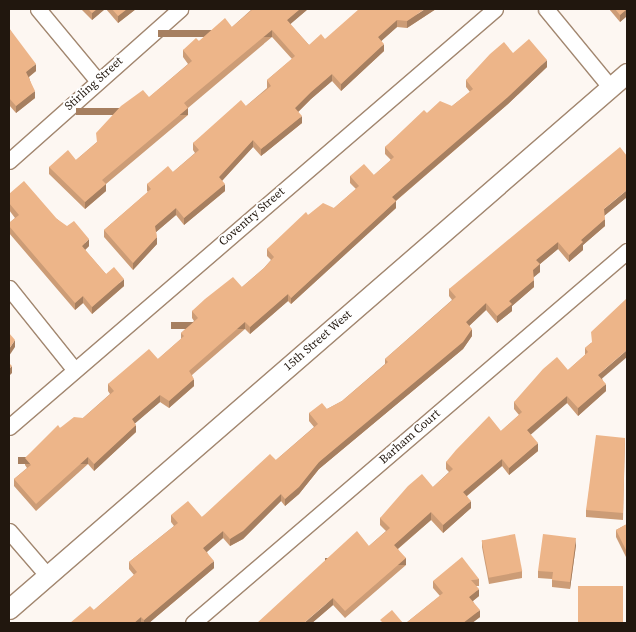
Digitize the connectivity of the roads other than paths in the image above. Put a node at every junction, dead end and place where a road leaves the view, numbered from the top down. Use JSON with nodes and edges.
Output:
{"nodes":[{"id":1,"x":38,"y":9,"type":"edge"},
{"id":2,"x":180,"y":9,"type":"edge"},
{"id":3,"x":496,"y":9,"type":"edge"},
{"id":4,"x":546,"y":9,"type":"edge"},
{"id":5,"x":627,"y":74,"type":"edge"},
{"id":6,"x":97,"y":80,"type":"junction"},
{"id":7,"x":611,"y":88,"type":"junction"},
{"id":8,"x":9,"y":161,"type":"edge"},
{"id":9,"x":627,"y":251,"type":"edge"},
{"id":10,"x":9,"y":288,"type":"edge"},
{"id":11,"x":74,"y":369,"type":"junction"},
{"id":12,"x":9,"y":427,"type":"edge"},
{"id":13,"x":9,"y":531,"type":"edge"},
{"id":14,"x":47,"y":575,"type":"junction"},
{"id":15,"x":9,"y":609,"type":"edge"},
{"id":16,"x":193,"y":623,"type":"edge"}],
"edges":[{"from":1,"to":6,"type":"street"},
{"from":2,"to":6,"type":"street","name":"Stirling Street"},
{"from":3,"to":11,"type":"street","name":"Coventry Street"},
{"from":4,"to":7,"type":"street"},
{"from":5,"to":7,"type":"street","name":"15th Street West"},
{"from":6,"to":8,"type":"street","name":"Stirling Street"},
{"from":7,"to":14,"type":"street","name":"15th Street West"},
{"from":9,"to":16,"type":"street","name":"Barham Court"},
{"from":10,"to":11,"type":"street"},
{"from":11,"to":12,"type":"street","name":"Coventry Street"},
{"from":13,"to":14,"type":"street"},
{"from":14,"to":15,"type":"street","name":"15th Street West"}]}
